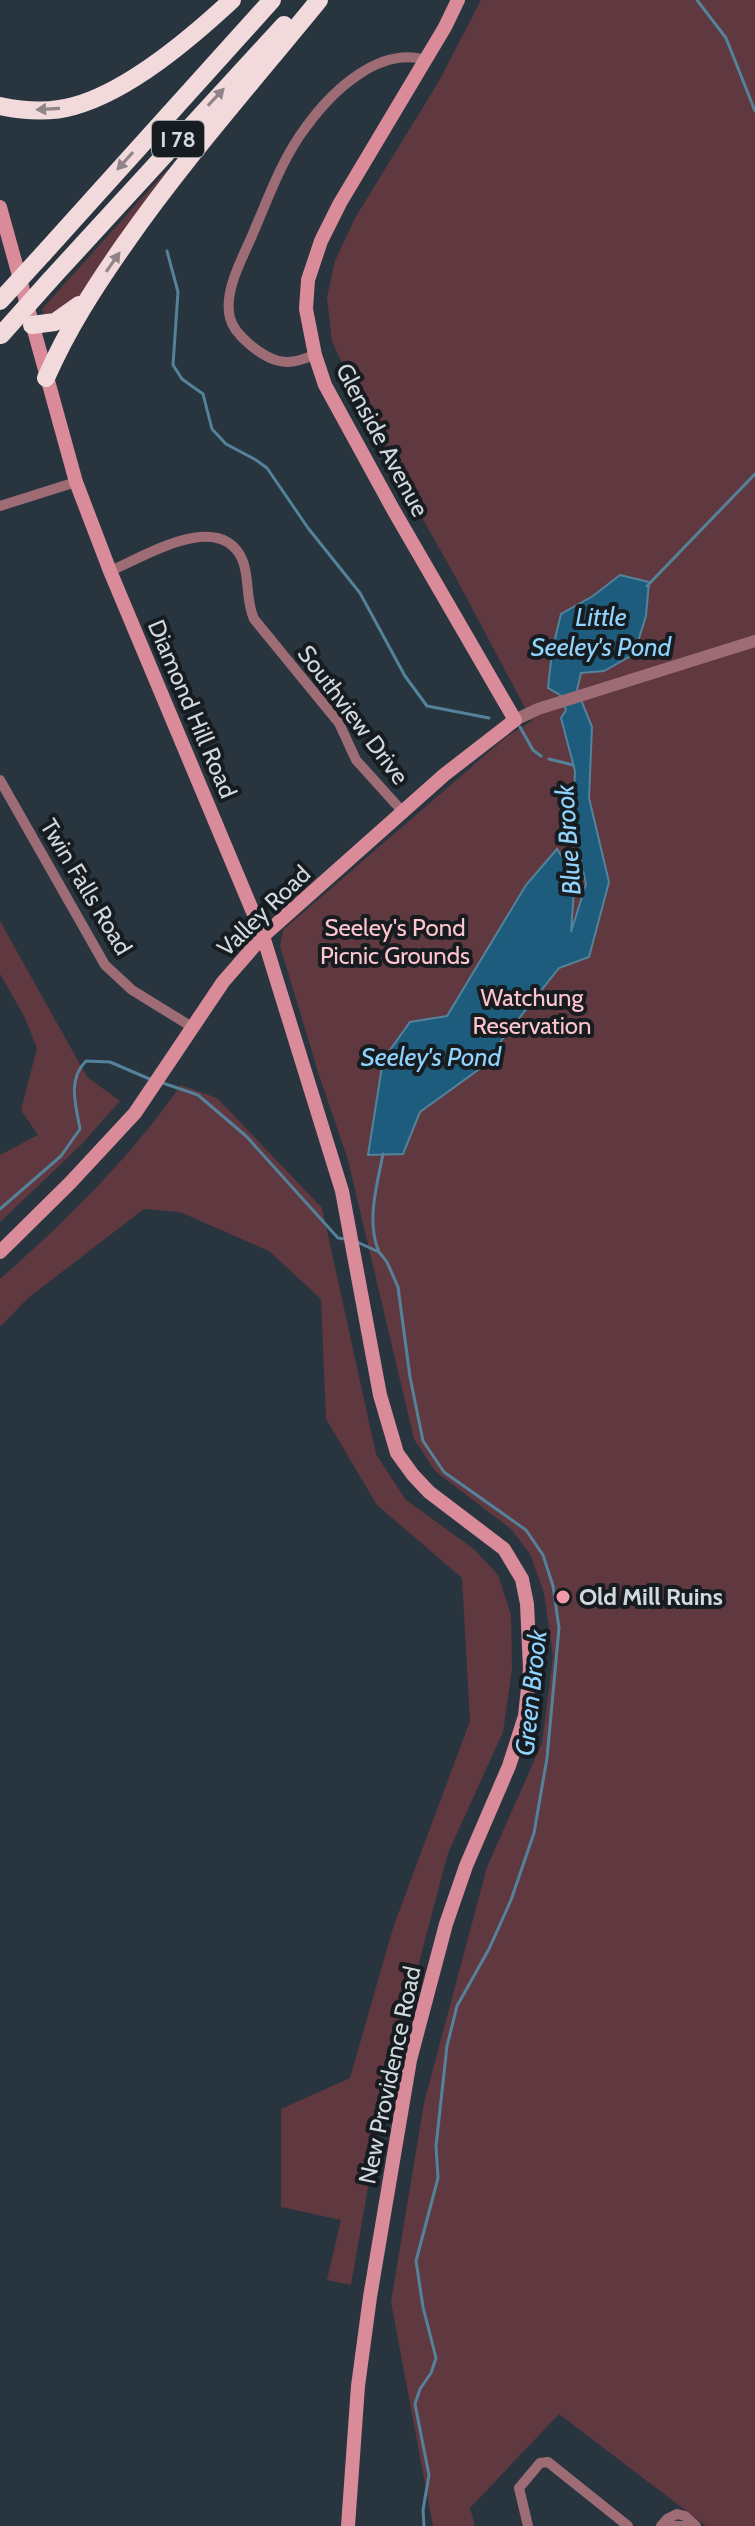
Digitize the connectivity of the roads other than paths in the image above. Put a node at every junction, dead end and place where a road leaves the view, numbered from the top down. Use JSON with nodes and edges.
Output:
{"nodes":[{"id":1,"x":232,"y":0,"type":"edge"},
{"id":2,"x":272,"y":0,"type":"edge"},
{"id":3,"x":307,"y":0,"type":"edge"},
{"id":4,"x":319,"y":0,"type":"edge"},
{"id":5,"x":458,"y":0,"type":"edge"},
{"id":6,"x":426,"y":60,"type":"junction"},
{"id":7,"x":0,"y":106,"type":"edge"},
{"id":8,"x":0,"y":207,"type":"edge"},
{"id":9,"x":89,"y":296,"type":"junction"},
{"id":10,"x":0,"y":301,"type":"edge"},
{"id":11,"x":32,"y":325,"type":"junction"},
{"id":12,"x":0,"y":335,"type":"edge"},
{"id":13,"x":315,"y":355,"type":"junction"},
{"id":14,"x":46,"y":378,"type":"junction"},
{"id":15,"x":76,"y":482,"type":"junction"},
{"id":16,"x":0,"y":506,"type":"edge"},
{"id":17,"x":110,"y":571,"type":"junction"},
{"id":18,"x":755,"y":641,"type":"edge"},
{"id":19,"x":515,"y":720,"type":"junction"},
{"id":20,"x":0,"y":780,"type":"edge"},
{"id":21,"x":403,"y":812,"type":"junction"},
{"id":22,"x":263,"y":936,"type":"junction"},
{"id":23,"x":192,"y":1027,"type":"junction"},
{"id":24,"x":349,"y":1227,"type":"joint"},
{"id":25,"x":0,"y":1252,"type":"edge"},
{"id":26,"x":348,"y":2526,"type":"edge"},
{"id":27,"x":528,"y":2526,"type":"edge"},
{"id":28,"x":628,"y":2526,"type":"edge"},
{"id":29,"x":663,"y":2526,"type":"edge"},
{"id":30,"x":696,"y":2526,"type":"edge"}],
"edges":[{"from":1,"to":7,"type":"highway","one_way":true},
{"from":2,"to":10,"type":"highway","number":"I 78","one_way":true,"bridge":true},
{"from":12,"to":3,"type":"highway","number":"I 78","one_way":true,"bridge":true},
{"from":9,"to":4,"type":"highway","one_way":true},
{"from":5,"to":6,"type":"main road","name":"Glenside Avenue"},
{"from":6,"to":13,"type":"main road","name":"Glenside Avenue"},
{"from":6,"to":13,"type":"street"},
{"from":8,"to":11,"type":"main road","name":"Diamond Hill Road"},
{"from":9,"to":11,"type":"highway"},
{"from":9,"to":14,"type":"highway"},
{"from":11,"to":14,"type":"main road","name":"Diamond Hill Road"},
{"from":13,"to":19,"type":"main road","name":"Glenside Avenue"},
{"from":14,"to":15,"type":"main road","name":"Diamond Hill Road"},
{"from":15,"to":16,"type":"street"},
{"from":15,"to":17,"type":"main road","name":"Diamond Hill Road"},
{"from":17,"to":21,"type":"street","name":"Southview Drive"},
{"from":17,"to":22,"type":"main road","name":"Diamond Hill Road"},
{"from":18,"to":19,"type":"street","name":"Valley Road"},
{"from":19,"to":21,"type":"main road","name":"Valley Road"},
{"from":20,"to":23,"type":"street","name":"Twin Falls Road"},
{"from":21,"to":22,"type":"main road","name":"Valley Road"},
{"from":22,"to":23,"type":"main road","name":"Valley Road"},
{"from":22,"to":24,"type":"main road","name":"Diamond Hill Road"},
{"from":23,"to":25,"type":"main road","name":"Valley Road"},
{"from":24,"to":26,"type":"main road","name":"New Providence Road"},
{"from":27,"to":28,"type":"street"},
{"from":29,"to":30,"type":"street"}]}
